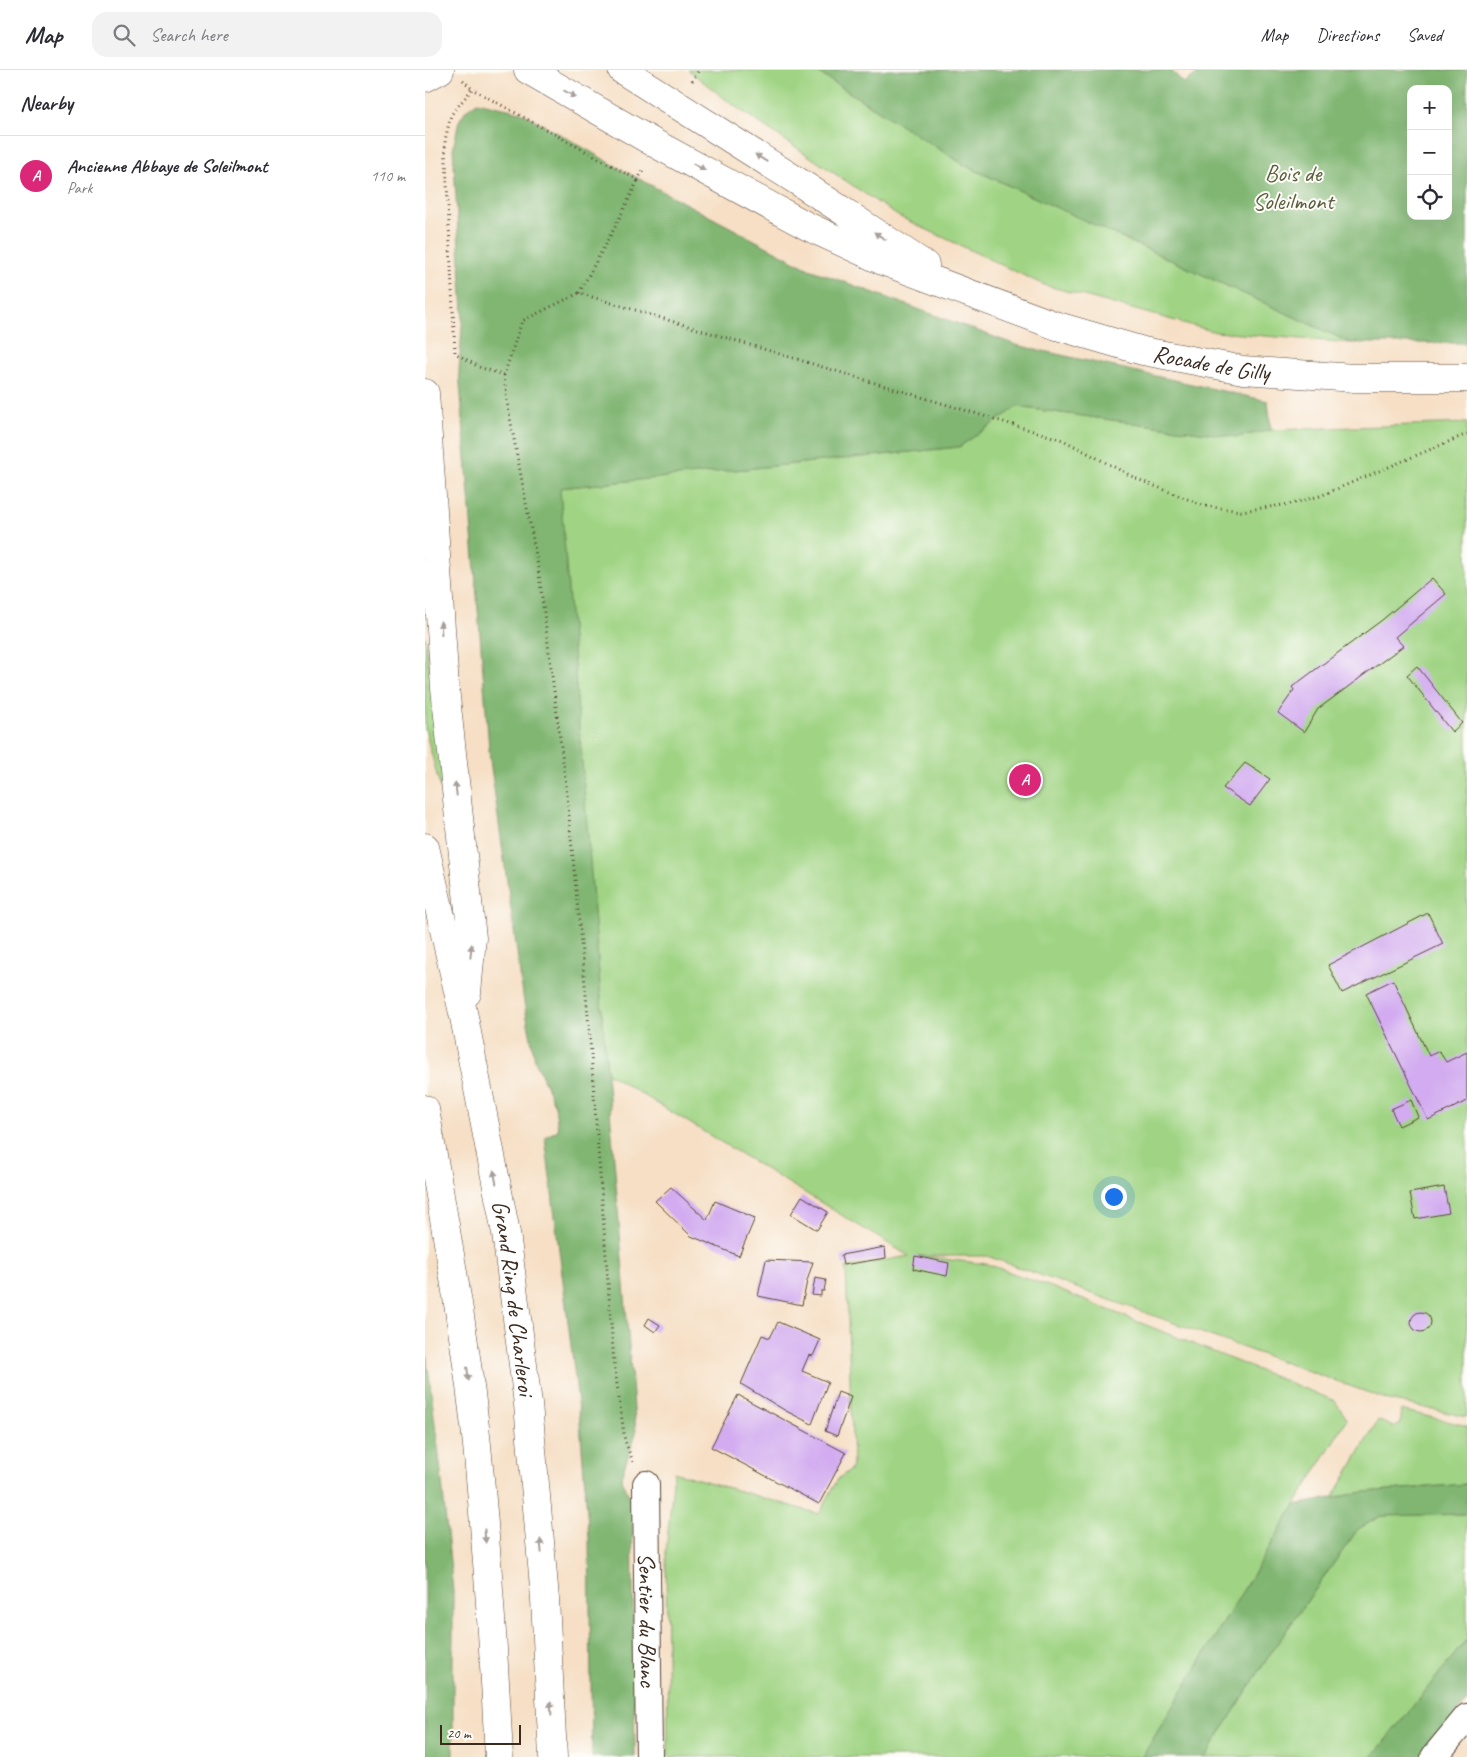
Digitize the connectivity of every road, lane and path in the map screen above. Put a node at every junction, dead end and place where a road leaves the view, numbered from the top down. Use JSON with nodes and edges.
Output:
{"nodes":[{"id":1,"x":440,"y":70,"type":"edge"},
{"id":2,"x":528,"y":70,"type":"edge"},
{"id":3,"x":622,"y":70,"type":"edge"},
{"id":4,"x":699,"y":70,"type":"edge"},
{"id":5,"x":425,"y":78,"type":"edge"},
{"id":6,"x":677,"y":104,"type":"junction"},
{"id":7,"x":656,"y":144,"type":"junction"},
{"id":8,"x":638,"y":180,"type":"junction"},
{"id":9,"x":965,"y":291,"type":"junction"},
{"id":10,"x":579,"y":293,"type":"junction"},
{"id":11,"x":504,"y":376,"type":"junction"},
{"id":12,"x":1467,"y":378,"type":"edge"},
{"id":13,"x":425,"y":393,"type":"edge"},
{"id":14,"x":1467,"y":434,"type":"edge"},
{"id":15,"x":425,"y":847,"type":"edge"},
{"id":16,"x":464,"y":1017,"type":"junction"},
{"id":17,"x":425,"y":1109,"type":"edge"},
{"id":18,"x":425,"y":1214,"type":"edge"},
{"id":19,"x":461,"y":1326,"type":"junction"},
{"id":20,"x":646,"y":1484,"type":"joint"},
{"id":21,"x":1467,"y":1716,"type":"edge"},
{"id":22,"x":499,"y":1757,"type":"edge"},
{"id":23,"x":553,"y":1757,"type":"edge"},
{"id":24,"x":649,"y":1757,"type":"edge"},
{"id":25,"x":1434,"y":1757,"type":"edge"}],
"edges":[{"from":1,"to":5,"type":"main road"},
{"from":2,"to":7,"type":"main road","one_way":true},
{"from":3,"to":6,"type":"main road"},
{"from":4,"to":6,"type":"path"},
{"from":9,"to":6,"type":"main road","one_way":true},
{"from":7,"to":8,"type":"path"},
{"from":7,"to":9,"type":"main road","one_way":true},
{"from":8,"to":10,"type":"path"},
{"from":8,"to":11,"type":"path"},
{"from":9,"to":12,"type":"main road","name":"Rocade de Gilly"},
{"from":10,"to":11,"type":"path"},
{"from":10,"to":14,"type":"path"},
{"from":11,"to":20,"type":"path"},
{"from":16,"to":13,"type":"main road","one_way":true},
{"from":15,"to":16,"type":"main road","name":"Grand Ring de Charleroi"},
{"from":23,"to":16,"type":"main road","name":"Grand Ring de Charleroi","one_way":true},
{"from":17,"to":19,"type":"main road"},
{"from":18,"to":19,"type":"main road"},
{"from":19,"to":22,"type":"main road","one_way":true},
{"from":20,"to":24,"type":"street","name":"Sentier du Blanc"},
{"from":21,"to":25,"type":"street"}]}
